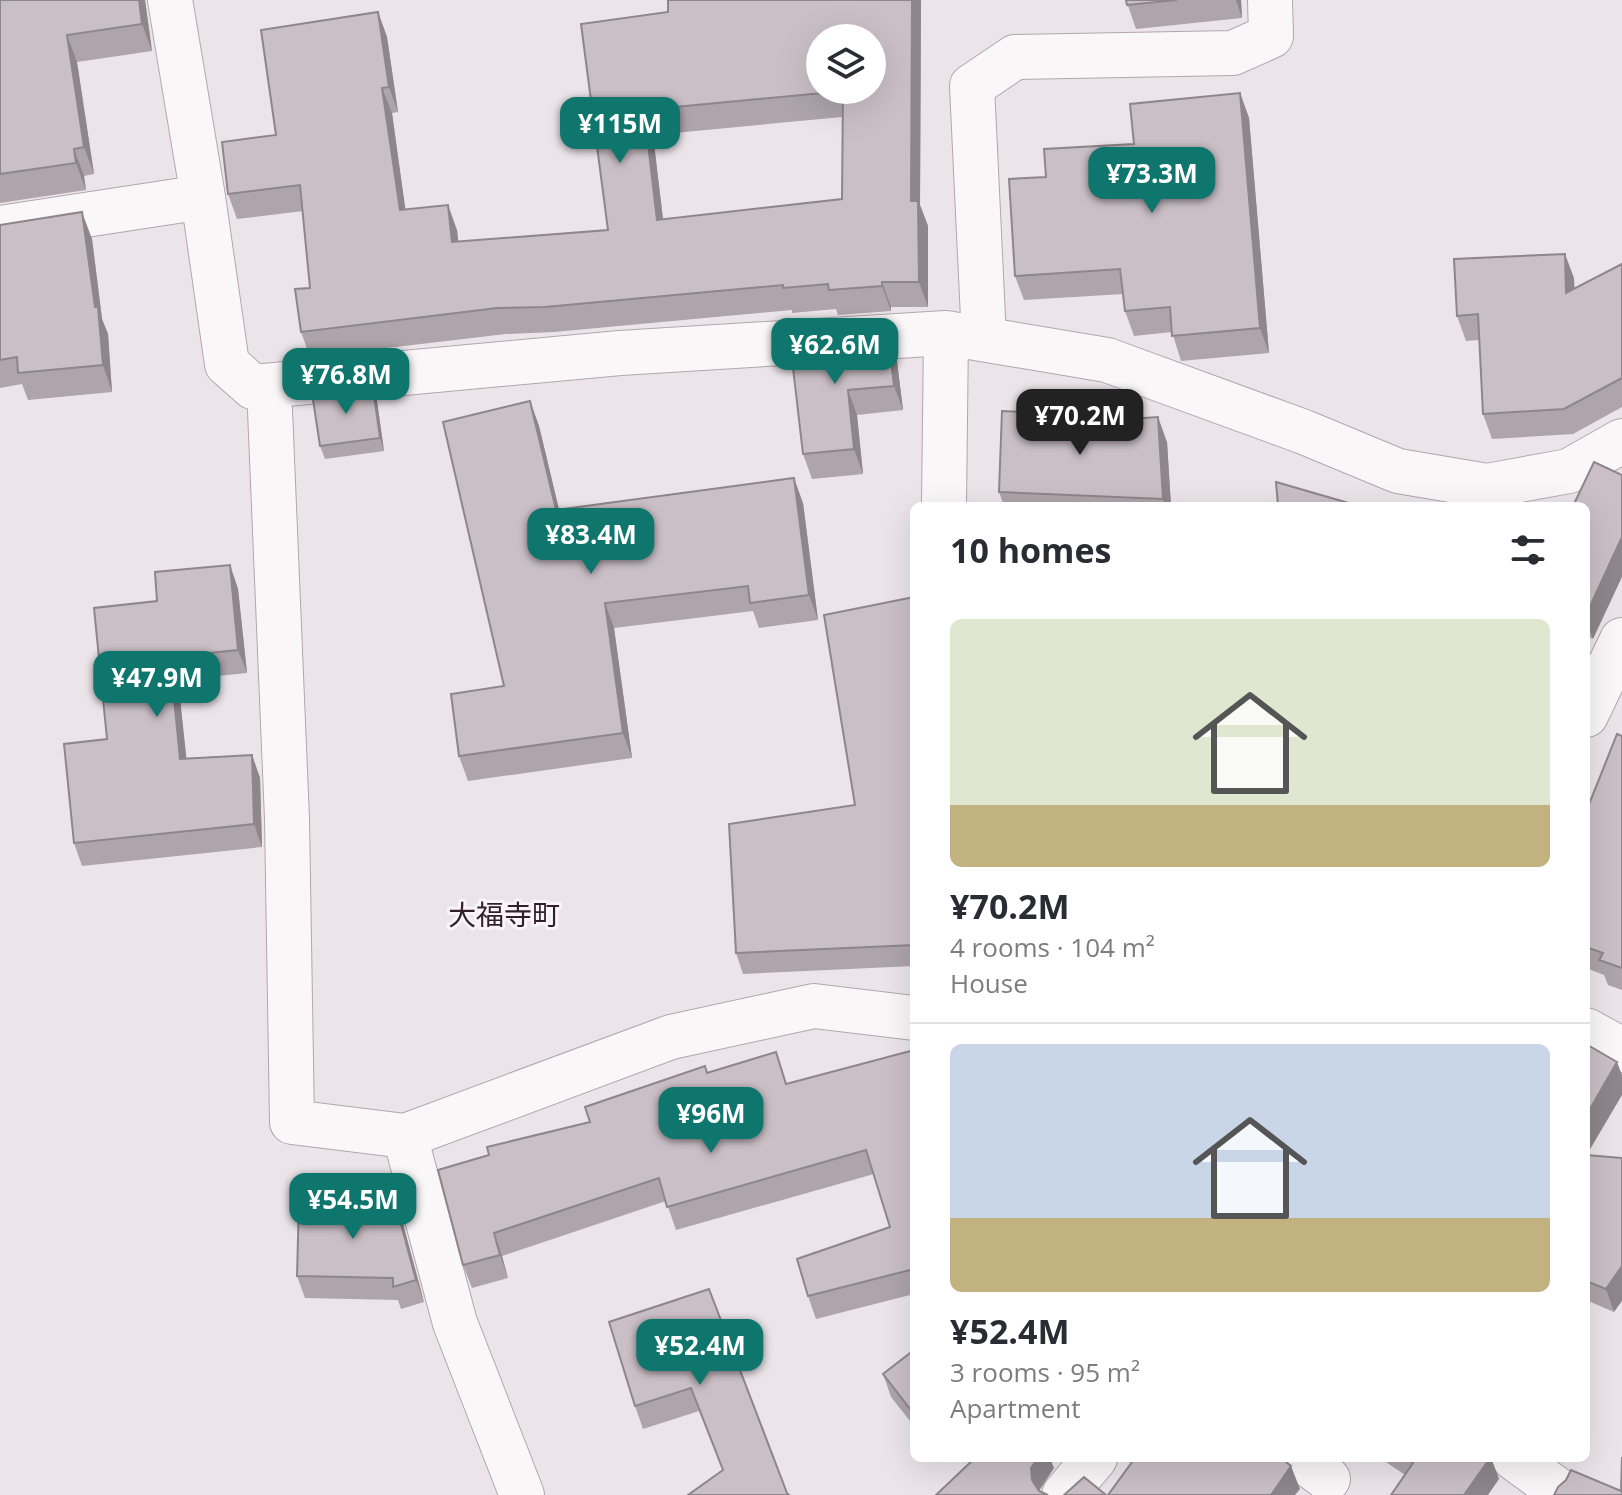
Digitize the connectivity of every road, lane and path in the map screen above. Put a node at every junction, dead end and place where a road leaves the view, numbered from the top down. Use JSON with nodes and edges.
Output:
{"nodes":[{"id":1,"x":170,"y":0,"type":"edge"},
{"id":2,"x":1270,"y":0,"type":"edge"},
{"id":3,"x":203,"y":197,"type":"junction"},
{"id":4,"x":0,"y":228,"type":"edge"},
{"id":5,"x":965,"y":336,"type":"junction"},
{"id":6,"x":269,"y":386,"type":"junction"},
{"id":7,"x":1622,"y":441,"type":"edge"},
{"id":8,"x":944,"y":502,"type":"edge"},
{"id":9,"x":1622,"y":640,"type":"edge"},
{"id":10,"x":1590,"y":707,"type":"edge"},
{"id":11,"x":910,"y":1018,"type":"edge"},
{"id":12,"x":1590,"y":1032,"type":"edge"},
{"id":13,"x":1622,"y":1050,"type":"edge"},
{"id":14,"x":405,"y":1136,"type":"junction"},
{"id":15,"x":1092,"y":1462,"type":"edge"},
{"id":16,"x":1519,"y":1462,"type":"edge"},
{"id":17,"x":1555,"y":1488,"type":"edge"},
{"id":18,"x":522,"y":1495,"type":"edge"},
{"id":19,"x":1064,"y":1495,"type":"edge"}],
"edges":[{"from":1,"to":3,"type":"street"},
{"from":2,"to":5,"type":"street"},
{"from":3,"to":4,"type":"street"},
{"from":3,"to":6,"type":"street"},
{"from":5,"to":6,"type":"street"},
{"from":5,"to":7,"type":"street"},
{"from":5,"to":8,"type":"street"},
{"from":6,"to":14,"type":"street"},
{"from":9,"to":10,"type":"street"},
{"from":11,"to":14,"type":"street"},
{"from":12,"to":13,"type":"street"},
{"from":14,"to":18,"type":"street"},
{"from":15,"to":19,"type":"street"},
{"from":16,"to":17,"type":"street"}]}
